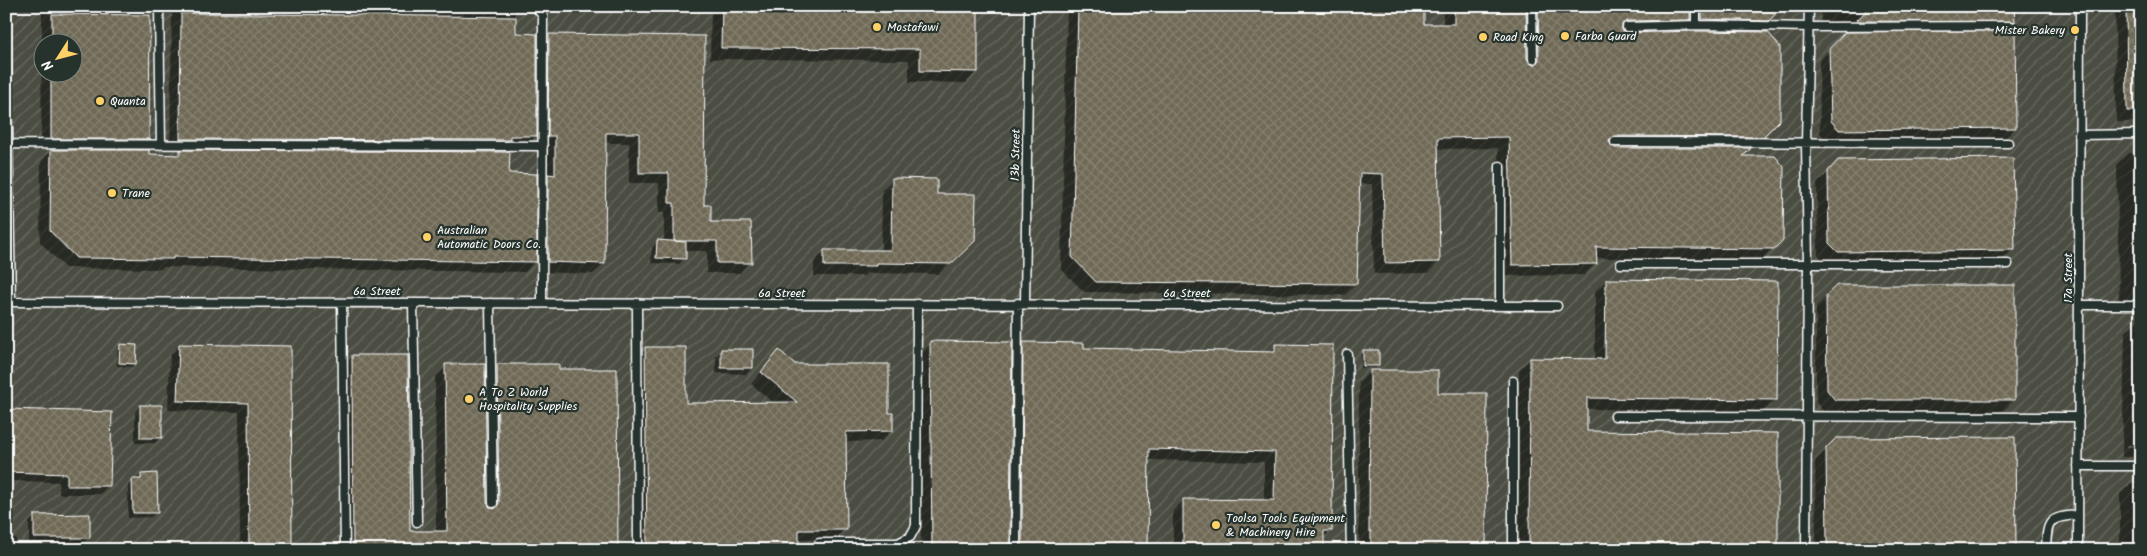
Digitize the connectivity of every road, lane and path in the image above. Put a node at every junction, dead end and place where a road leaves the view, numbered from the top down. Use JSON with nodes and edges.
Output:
{"nodes":[{"id":1,"x":160,"y":6,"type":"edge"},
{"id":2,"x":535,"y":6,"type":"edge"},
{"id":3,"x":1029,"y":6,"type":"edge"},
{"id":4,"x":1532,"y":6,"type":"edge"},
{"id":5,"x":1696,"y":6,"type":"edge"},
{"id":6,"x":1809,"y":6,"type":"edge"},
{"id":7,"x":2080,"y":6,"type":"edge"},
{"id":8,"x":6,"y":18,"type":"edge"},
{"id":9,"x":1696,"y":25,"type":"junction"},
{"id":10,"x":2011,"y":26,"type":"dead end"},
{"id":11,"x":1627,"y":27,"type":"dead end"},
{"id":12,"x":1809,"y":27,"type":"junction"},
{"id":13,"x":1533,"y":59,"type":"dead end"},
{"id":14,"x":2141,"y":134,"type":"edge"},
{"id":15,"x":2079,"y":135,"type":"junction"},
{"id":16,"x":1615,"y":142,"type":"dead end"},
{"id":17,"x":1806,"y":143,"type":"junction"},
{"id":18,"x":2008,"y":143,"type":"dead end"},
{"id":19,"x":8,"y":144,"type":"junction"},
{"id":20,"x":161,"y":145,"type":"junction"},
{"id":21,"x":543,"y":146,"type":"junction"},
{"id":22,"x":1500,"y":166,"type":"dead end"},
{"id":23,"x":1621,"y":264,"type":"dead end"},
{"id":24,"x":1808,"y":264,"type":"junction"},
{"id":25,"x":2008,"y":264,"type":"dead end"},
{"id":26,"x":8,"y":302,"type":"edge"},
{"id":27,"x":342,"y":302,"type":"junction"},
{"id":28,"x":413,"y":303,"type":"junction"},
{"id":29,"x":490,"y":303,"type":"junction"},
{"id":30,"x":542,"y":303,"type":"junction"},
{"id":31,"x":637,"y":303,"type":"junction"},
{"id":32,"x":1022,"y":303,"type":"junction"},
{"id":33,"x":917,"y":304,"type":"junction"},
{"id":34,"x":2079,"y":305,"type":"junction"},
{"id":35,"x":1500,"y":306,"type":"junction"},
{"id":36,"x":1557,"y":306,"type":"dead end"},
{"id":37,"x":2141,"y":306,"type":"edge"},
{"id":38,"x":1347,"y":354,"type":"dead end"},
{"id":39,"x":1513,"y":381,"type":"dead end"},
{"id":40,"x":1614,"y":416,"type":"dead end"},
{"id":41,"x":1806,"y":416,"type":"junction"},
{"id":42,"x":2078,"y":417,"type":"junction"},
{"id":43,"x":2078,"y":466,"type":"junction"},
{"id":44,"x":2141,"y":466,"type":"edge"},
{"id":45,"x":493,"y":503,"type":"dead end"},
{"id":46,"x":2078,"y":515,"type":"junction"},
{"id":47,"x":417,"y":522,"type":"dead end"},
{"id":48,"x":820,"y":543,"type":"dead end"},
{"id":49,"x":345,"y":550,"type":"edge"},
{"id":50,"x":638,"y":550,"type":"edge"},
{"id":51,"x":1016,"y":550,"type":"edge"},
{"id":52,"x":1351,"y":550,"type":"edge"},
{"id":53,"x":1513,"y":550,"type":"edge"},
{"id":54,"x":1806,"y":550,"type":"edge"},
{"id":55,"x":2046,"y":550,"type":"edge"},
{"id":56,"x":2078,"y":550,"type":"edge"}],
"edges":[{"from":1,"to":20,"type":"lane"},
{"from":2,"to":21,"type":"lane"},
{"from":3,"to":32,"type":"lane","name":"13b Street"},
{"from":4,"to":13,"type":"lane"},
{"from":5,"to":9,"type":"lane"},
{"from":6,"to":12,"type":"lane"},
{"from":7,"to":15,"type":"lane","name":"17a Street"},
{"from":8,"to":19,"type":"lane"},
{"from":9,"to":11,"type":"lane"},
{"from":9,"to":12,"type":"lane"},
{"from":10,"to":12,"type":"lane"},
{"from":12,"to":17,"type":"lane"},
{"from":14,"to":15,"type":"lane"},
{"from":15,"to":34,"type":"lane","name":"17a Street"},
{"from":16,"to":17,"type":"lane"},
{"from":17,"to":18,"type":"lane"},
{"from":17,"to":24,"type":"lane"},
{"from":19,"to":20,"type":"lane"},
{"from":19,"to":26,"type":"lane"},
{"from":20,"to":21,"type":"lane"},
{"from":21,"to":30,"type":"lane"},
{"from":22,"to":35,"type":"lane"},
{"from":23,"to":24,"type":"lane"},
{"from":24,"to":25,"type":"lane"},
{"from":24,"to":41,"type":"lane"},
{"from":26,"to":27,"type":"lane","name":"6a Street"},
{"from":27,"to":28,"type":"lane","name":"6a Street"},
{"from":27,"to":49,"type":"lane"},
{"from":28,"to":29,"type":"lane","name":"6a Street"},
{"from":28,"to":47,"type":"lane"},
{"from":29,"to":30,"type":"lane","name":"6a Street"},
{"from":29,"to":45,"type":"lane"},
{"from":30,"to":31,"type":"lane","name":"6a Street"},
{"from":31,"to":33,"type":"lane","name":"6a Street"},
{"from":31,"to":50,"type":"lane"},
{"from":32,"to":33,"type":"lane","name":"6a Street"},
{"from":32,"to":35,"type":"lane","name":"6a Street"},
{"from":32,"to":51,"type":"lane","name":"13b Street"},
{"from":33,"to":48,"type":"lane"},
{"from":34,"to":37,"type":"lane"},
{"from":34,"to":42,"type":"lane","name":"17a Street"},
{"from":35,"to":36,"type":"lane","name":"6a Street"},
{"from":38,"to":52,"type":"lane"},
{"from":39,"to":53,"type":"lane"},
{"from":40,"to":41,"type":"lane"},
{"from":41,"to":42,"type":"lane"},
{"from":41,"to":54,"type":"lane"},
{"from":42,"to":43,"type":"lane","name":"17a Street"},
{"from":43,"to":44,"type":"lane"},
{"from":43,"to":46,"type":"lane","name":"17a Street"},
{"from":46,"to":55,"type":"lane"},
{"from":46,"to":56,"type":"lane","name":"17a Street"}]}
